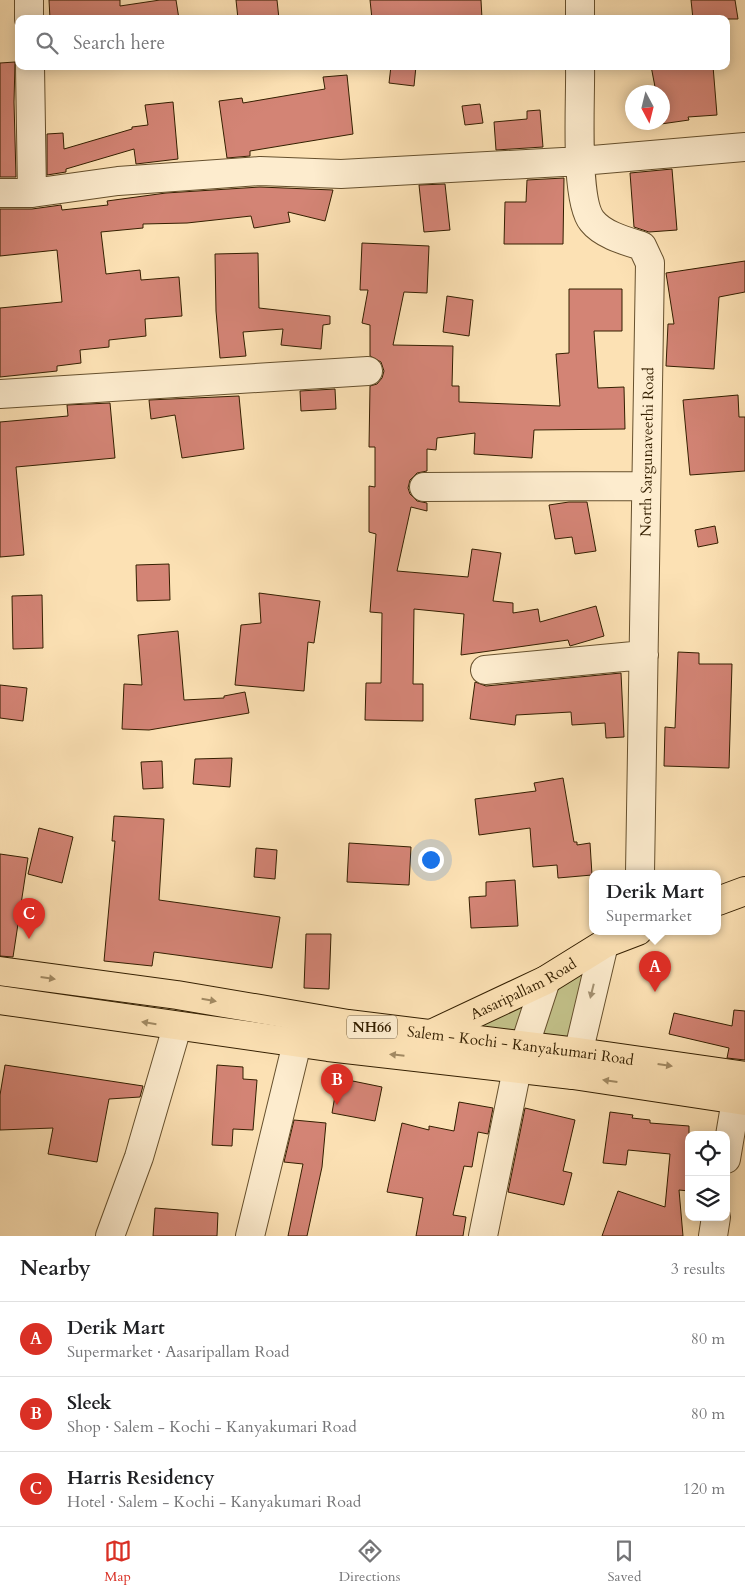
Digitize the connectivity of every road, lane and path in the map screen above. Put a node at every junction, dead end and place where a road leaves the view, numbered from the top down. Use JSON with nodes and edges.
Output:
{"nodes":[{"id":1,"x":580,"y":0,"type":"edge"},
{"id":2,"x":580,"y":15,"type":"edge"},
{"id":3,"x":30,"y":70,"type":"edge"},
{"id":4,"x":580,"y":70,"type":"edge"},
{"id":5,"x":745,"y":147,"type":"edge"},
{"id":6,"x":581,"y":161,"type":"junction"},
{"id":7,"x":0,"y":193,"type":"edge"},
{"id":8,"x":32,"y":193,"type":"junction"},
{"id":9,"x":368,"y":371,"type":"dead end"},
{"id":10,"x":0,"y":394,"type":"edge"},
{"id":11,"x":646,"y":486,"type":"junction"},
{"id":12,"x":424,"y":488,"type":"dead end"},
{"id":13,"x":644,"y":655,"type":"junction"},
{"id":14,"x":485,"y":670,"type":"dead end"},
{"id":15,"x":640,"y":870,"type":"edge"},
{"id":16,"x":745,"y":891,"type":"edge"},
{"id":17,"x":721,"y":900,"type":"edge"},
{"id":18,"x":628,"y":935,"type":"edge"},
{"id":19,"x":604,"y":944,"type":"junction"},
{"id":20,"x":0,"y":971,"type":"edge"},
{"id":21,"x":546,"y":980,"type":"junction"},
{"id":22,"x":0,"y":1000,"type":"edge"},
{"id":23,"x":177,"y":1027,"type":"junction"},
{"id":24,"x":297,"y":1043,"type":"junction"},
{"id":25,"x":427,"y":1047,"type":"junction"},
{"id":26,"x":521,"y":1058,"type":"junction"},
{"id":27,"x":575,"y":1063,"type":"junction"},
{"id":28,"x":742,"y":1092,"type":"edge"},
{"id":29,"x":730,"y":1142,"type":"edge"},
{"id":30,"x":715,"y":1221,"type":"edge"},
{"id":31,"x":110,"y":1236,"type":"edge"},
{"id":32,"x":250,"y":1236,"type":"edge"},
{"id":33,"x":483,"y":1236,"type":"edge"},
{"id":34,"x":713,"y":1236,"type":"edge"}],
"edges":[{"from":1,"to":2,"type":"street"},
{"from":3,"to":8,"type":"street"},
{"from":4,"to":6,"type":"street","name":"North Sargunaveethi Road"},
{"from":5,"to":6,"type":"street"},
{"from":6,"to":8,"type":"street"},
{"from":6,"to":11,"type":"street","name":"North Sargunaveethi Road"},
{"from":7,"to":8,"type":"street"},
{"from":9,"to":10,"type":"street"},
{"from":11,"to":12,"type":"street"},
{"from":11,"to":13,"type":"street","name":"North Sargunaveethi Road"},
{"from":13,"to":14,"type":"street"},
{"from":13,"to":15,"type":"street","name":"North Sargunaveethi Road"},
{"from":16,"to":17,"type":"main road"},
{"from":18,"to":19,"type":"main road","name":"Aasaripallam Road"},
{"from":19,"to":21,"type":"main road","name":"Aasaripallam Road"},
{"from":19,"to":27,"type":"street","one_way":true},
{"from":20,"to":25,"type":"main road","name":"Salem - Kochi - Kanyakumari Road","number":"NH66","one_way":true},
{"from":21,"to":25,"type":"main road","name":"Aasaripallam Road"},
{"from":21,"to":26,"type":"street"},
{"from":23,"to":22,"type":"main road","name":"Salem - Kochi - Kanyakumari Road","number":"NH66","one_way":true},
{"from":23,"to":24,"type":"main road","name":"Salem - Kochi - Kanyakumari Road","number":"NH66"},
{"from":23,"to":31,"type":"street"},
{"from":25,"to":24,"type":"main road","name":"Salem - Kochi - Kanyakumari Road","number":"NH66","one_way":true},
{"from":24,"to":32,"type":"street"},
{"from":25,"to":26,"type":"main road","name":"Salem - Kochi - Kanyakumari Road","number":"NH66"},
{"from":26,"to":27,"type":"main road","name":"Salem - Kochi - Kanyakumari Road","number":"NH66"},
{"from":26,"to":33,"type":"street"},
{"from":27,"to":28,"type":"main road","name":"Salem - Kochi - Kanyakumari Road","number":"NH66"},
{"from":28,"to":29,"type":"street"},
{"from":30,"to":34,"type":"street"}]}
